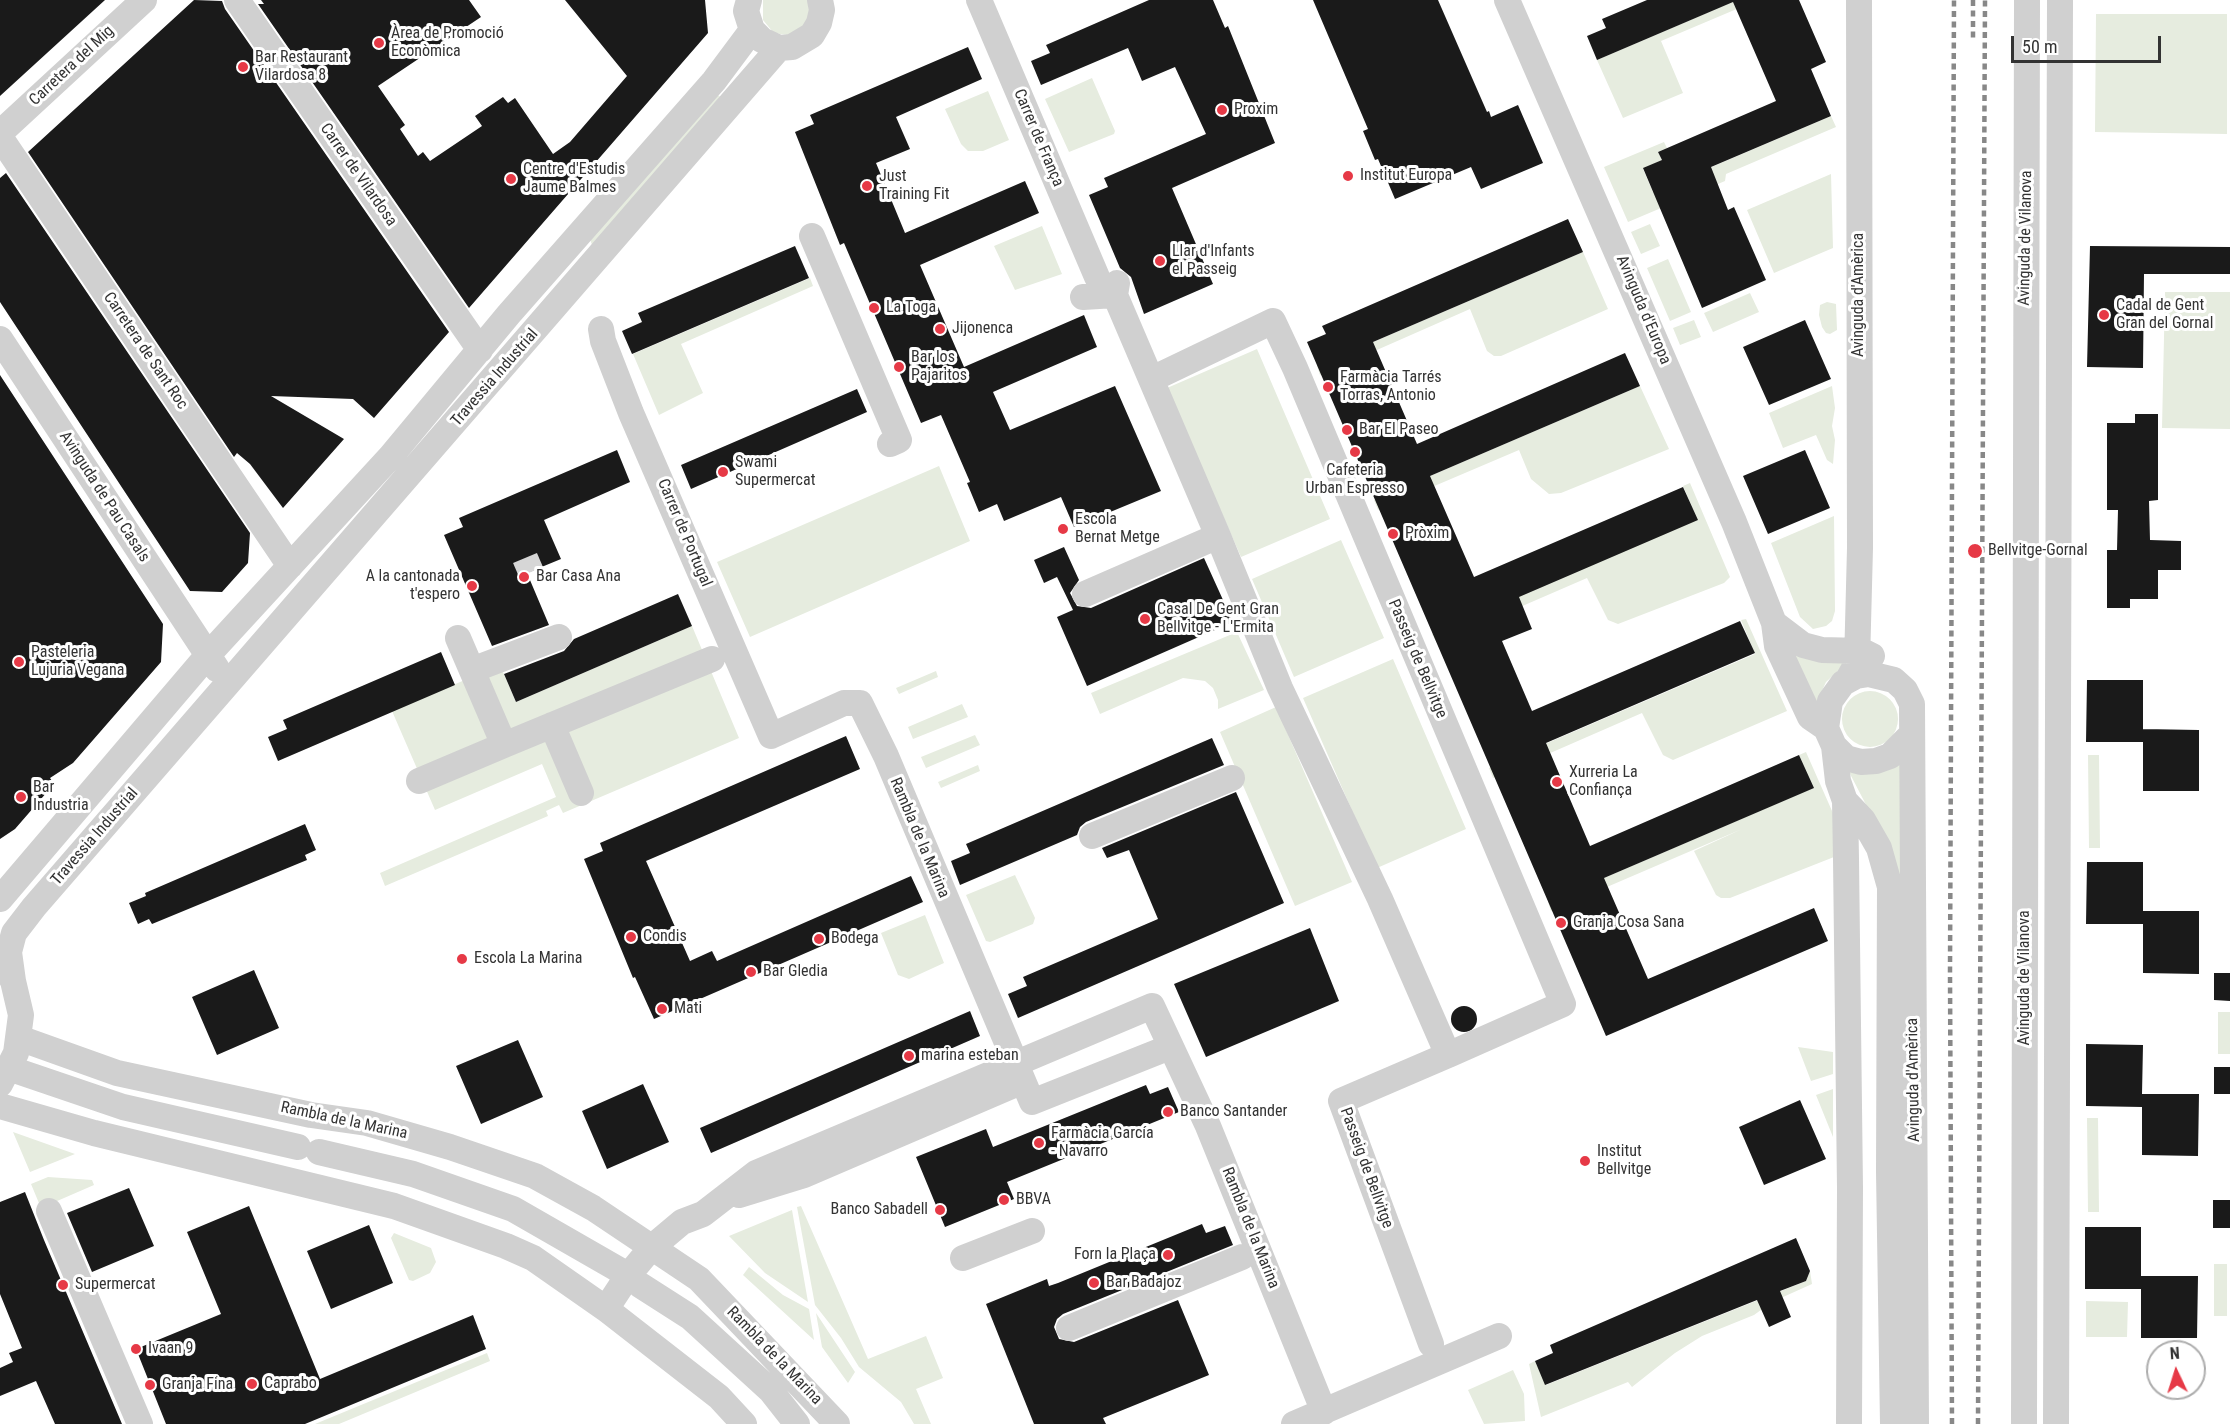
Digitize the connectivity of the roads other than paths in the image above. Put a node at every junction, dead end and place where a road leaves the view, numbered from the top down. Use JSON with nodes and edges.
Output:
{"nodes":[{"id":1,"x":144,"y":0,"type":"edge"},
{"id":2,"x":237,"y":0,"type":"edge"},
{"id":3,"x":820,"y":0,"type":"edge"},
{"id":4,"x":979,"y":0,"type":"edge"},
{"id":5,"x":1507,"y":0,"type":"edge"},
{"id":6,"x":1859,"y":0,"type":"edge"},
{"id":7,"x":2027,"y":0,"type":"edge"},
{"id":8,"x":2060,"y":0,"type":"edge"},
{"id":9,"x":746,"y":10,"type":"edge"},
{"id":10,"x":779,"y":48,"type":"junction"},
{"id":11,"x":0,"y":135,"type":"edge"},
{"id":12,"x":812,"y":236,"type":"dead end"},
{"id":13,"x":601,"y":329,"type":"dead end"},
{"id":14,"x":0,"y":339,"type":"edge"},
{"id":15,"x":480,"y":350,"type":"junction"},
{"id":16,"x":1152,"y":379,"type":"junction"},
{"id":17,"x":897,"y":445,"type":"dead end"},
{"id":18,"x":391,"y":456,"type":"junction"},
{"id":19,"x":2058,"y":470,"type":"junction"},
{"id":20,"x":2026,"y":476,"type":"junction"},
{"id":21,"x":2026,"y":533,"type":"junction"},
{"id":22,"x":1218,"y":536,"type":"junction"},
{"id":23,"x":2058,"y":549,"type":"junction"},
{"id":24,"x":345,"y":550,"type":"junction"},
{"id":25,"x":290,"y":566,"type":"junction"},
{"id":26,"x":1859,"y":590,"type":"junction"},
{"id":27,"x":1085,"y":594,"type":"dead end"},
{"id":28,"x":1774,"y":623,"type":"junction"},
{"id":29,"x":560,"y":637,"type":"dead end"},
{"id":30,"x":458,"y":638,"type":"dead end"},
{"id":31,"x":1822,"y":650,"type":"junction"},
{"id":32,"x":208,"y":655,"type":"junction"},
{"id":33,"x":1867,"y":655,"type":"junction"},
{"id":34,"x":712,"y":659,"type":"dead end"},
{"id":35,"x":472,"y":670,"type":"junction"},
{"id":36,"x":1894,"y":680,"type":"junction"},
{"id":37,"x":1847,"y":681,"type":"junction"},
{"id":38,"x":209,"y":706,"type":"junction"},
{"id":39,"x":552,"y":725,"type":"junction"},
{"id":40,"x":1911,"y":735,"type":"junction"},
{"id":41,"x":771,"y":736,"type":"joint"},
{"id":42,"x":1830,"y":737,"type":"junction"},
{"id":43,"x":504,"y":745,"type":"junction"},
{"id":44,"x":1232,"y":778,"type":"dead end"},
{"id":45,"x":419,"y":781,"type":"dead end"},
{"id":46,"x":581,"y":793,"type":"dead end"},
{"id":47,"x":1845,"y":801,"type":"junction"},
{"id":48,"x":1092,"y":836,"type":"dead end"},
{"id":49,"x":0,"y":899,"type":"edge"},
{"id":50,"x":7,"y":971,"type":"edge"},
{"id":51,"x":19,"y":1038,"type":"junction"},
{"id":52,"x":1170,"y":1047,"type":"junction"},
{"id":53,"x":1448,"y":1055,"type":"junction"},
{"id":54,"x":1019,"y":1072,"type":"junction"},
{"id":55,"x":10,"y":1078,"type":"edge"},
{"id":56,"x":0,"y":1106,"type":"edge"},
{"id":57,"x":311,"y":1114,"type":"junction"},
{"id":58,"x":299,"y":1183,"type":"junction"},
{"id":59,"x":49,"y":1211,"type":"dead end"},
{"id":60,"x":1032,"y":1231,"type":"dead end"},
{"id":61,"x":651,"y":1248,"type":"junction"},
{"id":62,"x":1242,"y":1257,"type":"dead end"},
{"id":63,"x":963,"y":1258,"type":"dead end"},
{"id":64,"x":606,"y":1309,"type":"junction"},
{"id":65,"x":1070,"y":1328,"type":"dead end"},
{"id":66,"x":1499,"y":1336,"type":"dead end"},
{"id":67,"x":1431,"y":1344,"type":"dead end"},
{"id":68,"x":1323,"y":1412,"type":"junction"},
{"id":69,"x":140,"y":1424,"type":"edge"},
{"id":70,"x":744,"y":1424,"type":"edge"},
{"id":71,"x":797,"y":1424,"type":"edge"},
{"id":72,"x":837,"y":1424,"type":"edge"},
{"id":73,"x":1294,"y":1424,"type":"edge"},
{"id":74,"x":1849,"y":1424,"type":"edge"},
{"id":75,"x":1893,"y":1424,"type":"edge"},
{"id":76,"x":1916,"y":1424,"type":"edge"},
{"id":77,"x":2024,"y":1424,"type":"edge"},
{"id":78,"x":2056,"y":1424,"type":"edge"}],
"edges":[{"from":1,"to":11,"type":"street","name":"Carretera del Mig"},
{"from":2,"to":15,"type":"street","name":"Carrer de Vilardosa"},
{"from":3,"to":10,"type":"street"},
{"from":4,"to":16,"type":"street","name":"Carrer de França"},
{"from":5,"to":28,"type":"street","name":"Avinguda d'Europa"},
{"from":6,"to":26,"type":"street","name":"Avinguda d'Amèrica"},
{"from":7,"to":20,"type":"street","name":"Avinguda de Vilanova"},
{"from":8,"to":19,"type":"street","name":"Avinguda de Vilanova"},
{"from":9,"to":10,"type":"street"},
{"from":9,"to":15,"type":"street","name":"Travessia Industrial"},
{"from":10,"to":24,"type":"street","name":"Travessia Industrial"},
{"from":11,"to":25,"type":"street","name":"Carretera de Sant Roc"},
{"from":12,"to":17,"type":"street"},
{"from":13,"to":41,"type":"street","name":"Carrer de Portugal"},
{"from":14,"to":32,"type":"street","name":"Avinguda de Pau Casals"},
{"from":15,"to":18,"type":"street","name":"Travessia Industrial"},
{"from":16,"to":22,"type":"street"},
{"from":16,"to":53,"type":"street","name":"Passeig de Bellvitge"},
{"from":18,"to":24,"type":"street"},
{"from":18,"to":25,"type":"street","name":"Travessia Industrial"},
{"from":19,"to":20,"type":"street"},
{"from":19,"to":23,"type":"street","name":"Avinguda de Vilanova"},
{"from":20,"to":21,"type":"street","name":"Avinguda de Vilanova"},
{"from":21,"to":23,"type":"street"},
{"from":21,"to":77,"type":"street","name":"Avinguda de Vilanova"},
{"from":22,"to":27,"type":"street"},
{"from":22,"to":53,"type":"street"},
{"from":23,"to":78,"type":"street","name":"Avinguda de Vilanova"},
{"from":24,"to":38,"type":"street","name":"Travessia Industrial"},
{"from":25,"to":32,"type":"street","name":"Travessia Industrial"},
{"from":26,"to":31,"type":"street","name":"Avinguda d'Amèrica"},
{"from":26,"to":33,"type":"street","name":"Avinguda d'Amèrica"},
{"from":28,"to":31,"type":"street"},
{"from":28,"to":42,"type":"street","name":"Avinguda d'Europa"},
{"from":29,"to":35,"type":"street"},
{"from":30,"to":35,"type":"street"},
{"from":31,"to":33,"type":"street"},
{"from":32,"to":38,"type":"street","name":"Travessia Industrial"},
{"from":32,"to":49,"type":"street","name":"Travessia Industrial"},
{"from":33,"to":36,"type":"street"},
{"from":33,"to":37,"type":"street","name":"Avinguda d'Amèrica"},
{"from":34,"to":39,"type":"street"},
{"from":35,"to":43,"type":"street"},
{"from":36,"to":37,"type":"street"},
{"from":36,"to":40,"type":"street","name":"Avinguda d'Amèrica"},
{"from":37,"to":42,"type":"street","name":"Avinguda d'Amèrica"},
{"from":38,"to":50,"type":"street","name":"Travessia Industrial"},
{"from":39,"to":43,"type":"street"},
{"from":39,"to":46,"type":"street"},
{"from":40,"to":42,"type":"street"},
{"from":40,"to":76,"type":"street","name":"Avinguda d'Amèrica"},
{"from":41,"to":54,"type":"street","name":"Rambla de la Marina"},
{"from":42,"to":47,"type":"street","name":"Avinguda d'Amèrica"},
{"from":43,"to":45,"type":"street"},
{"from":44,"to":48,"type":"street"},
{"from":47,"to":74,"type":"street","name":"Avinguda d'Amèrica"},
{"from":47,"to":75,"type":"street","name":"Avinguda d'Amèrica"},
{"from":50,"to":51,"type":"street","name":"Travessia Industrial"},
{"from":51,"to":55,"type":"street","name":"Travessia Industrial"},
{"from":51,"to":57,"type":"street","name":"Rambla de la Marina"},
{"from":52,"to":54,"type":"street","name":"Rambla de la Marina"},
{"from":52,"to":54,"type":"street","name":"Rambla de la Marina"},
{"from":52,"to":68,"type":"street","name":"Rambla de la Marina"},
{"from":53,"to":67,"type":"street","name":"Passeig de Bellvitge"},
{"from":54,"to":61,"type":"street","name":"Rambla de la Marina"},
{"from":55,"to":71,"type":"street","name":"Rambla de la Marina"},
{"from":56,"to":58,"type":"street"},
{"from":57,"to":58,"type":"street"},
{"from":57,"to":61,"type":"street","name":"Rambla de la Marina"},
{"from":58,"to":64,"type":"street"},
{"from":59,"to":69,"type":"street"},
{"from":60,"to":63,"type":"street"},
{"from":61,"to":64,"type":"street","name":"Rambla de la Marina"},
{"from":61,"to":72,"type":"street","name":"Rambla de la Marina"},
{"from":62,"to":65,"type":"street","name":"Rambla de la Marina"},
{"from":64,"to":70,"type":"street"},
{"from":66,"to":68,"type":"street"},
{"from":68,"to":73,"type":"street"}]}
